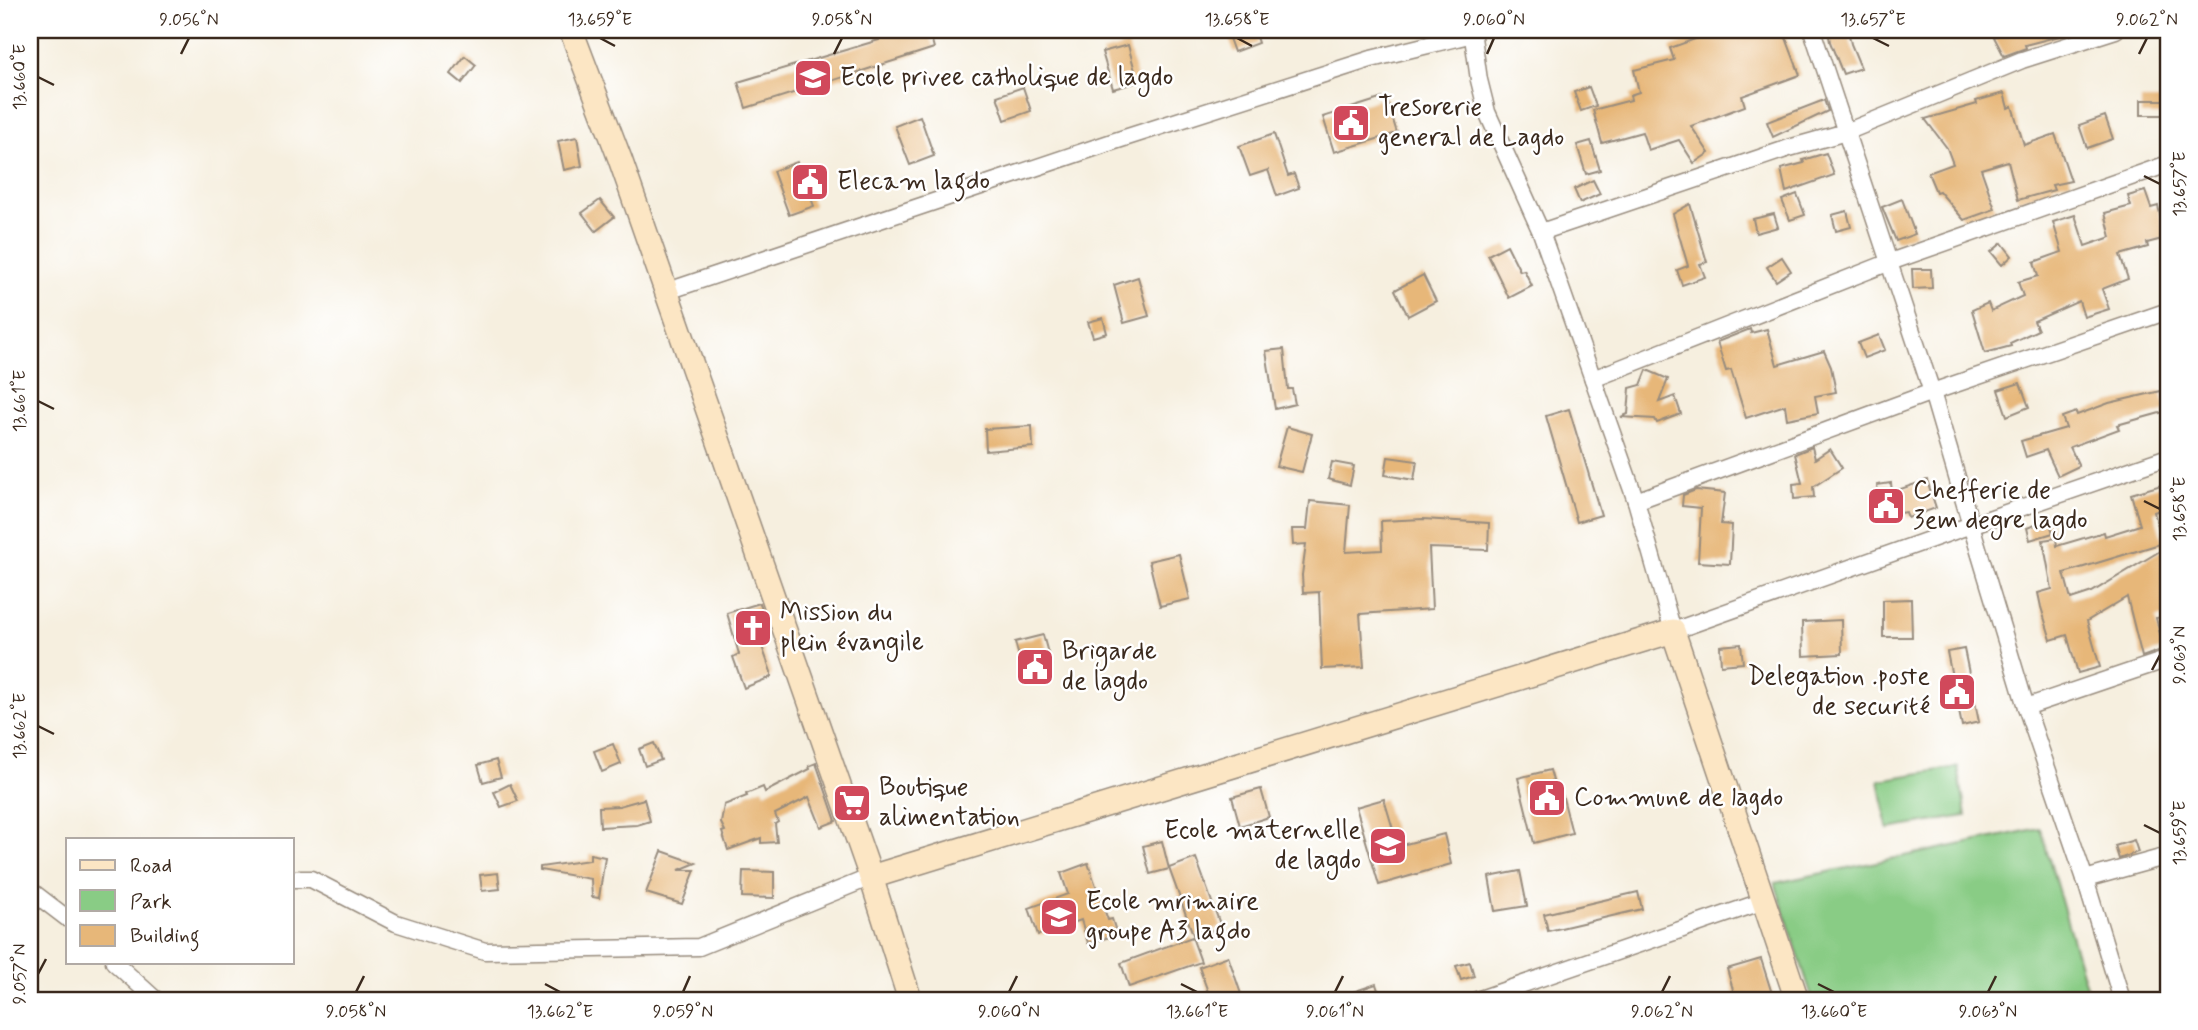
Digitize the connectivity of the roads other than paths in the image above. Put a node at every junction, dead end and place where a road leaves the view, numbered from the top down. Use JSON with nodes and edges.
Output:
{"nodes":[{"id":1,"x":572,"y":30,"type":"edge"},
{"id":2,"x":1812,"y":30,"type":"edge"},
{"id":3,"x":2116,"y":30,"type":"edge"},
{"id":4,"x":1473,"y":32,"type":"edge"},
{"id":5,"x":1846,"y":132,"type":"junction"},
{"id":6,"x":2168,"y":163,"type":"edge"},
{"id":7,"x":1541,"y":232,"type":"junction"},
{"id":8,"x":1891,"y":262,"type":"junction"},
{"id":9,"x":666,"y":292,"type":"junction"},
{"id":10,"x":2168,"y":311,"type":"edge"},
{"id":11,"x":1593,"y":379,"type":"junction"},
{"id":12,"x":1932,"y":392,"type":"junction"},
{"id":13,"x":2168,"y":457,"type":"edge"},
{"id":14,"x":1636,"y":501,"type":"junction"},
{"id":15,"x":1971,"y":525,"type":"junction"},
{"id":16,"x":1673,"y":631,"type":"junction"},
{"id":17,"x":2168,"y":659,"type":"edge"},
{"id":18,"x":2026,"y":707,"type":"junction"},
{"id":19,"x":2168,"y":856,"type":"edge"},
{"id":20,"x":871,"y":877,"type":"junction"},
{"id":21,"x":294,"y":879,"type":"edge"},
{"id":22,"x":2085,"y":879,"type":"junction"},
{"id":23,"x":30,"y":890,"type":"edge"},
{"id":24,"x":1764,"y":901,"type":"junction"},
{"id":25,"x":66,"y":902,"type":"edge"},
{"id":26,"x":50,"y":906,"type":"junction"},
{"id":27,"x":66,"y":918,"type":"edge"},
{"id":28,"x":116,"y":964,"type":"edge"},
{"id":29,"x":156,"y":1000,"type":"edge"},
{"id":30,"x":910,"y":1000,"type":"edge"},
{"id":31,"x":1477,"y":1000,"type":"edge"},
{"id":32,"x":1797,"y":1000,"type":"edge"},
{"id":33,"x":2122,"y":1000,"type":"edge"}],
"edges":[{"from":1,"to":9,"type":"street"},
{"from":2,"to":5,"type":"street"},
{"from":3,"to":5,"type":"street"},
{"from":4,"to":7,"type":"street"},
{"from":4,"to":9,"type":"street"},
{"from":5,"to":7,"type":"street"},
{"from":5,"to":8,"type":"street"},
{"from":6,"to":8,"type":"street"},
{"from":7,"to":11,"type":"street"},
{"from":8,"to":11,"type":"street"},
{"from":8,"to":12,"type":"street"},
{"from":9,"to":20,"type":"street"},
{"from":10,"to":12,"type":"street"},
{"from":11,"to":14,"type":"street"},
{"from":12,"to":14,"type":"street"},
{"from":12,"to":15,"type":"street"},
{"from":13,"to":15,"type":"street"},
{"from":14,"to":16,"type":"street"},
{"from":15,"to":16,"type":"street"},
{"from":15,"to":18,"type":"street"},
{"from":16,"to":20,"type":"street"},
{"from":16,"to":24,"type":"street"},
{"from":17,"to":18,"type":"street"},
{"from":18,"to":22,"type":"street"},
{"from":19,"to":22,"type":"street"},
{"from":20,"to":21,"type":"street"},
{"from":20,"to":30,"type":"street"},
{"from":22,"to":33,"type":"street"},
{"from":23,"to":26,"type":"street"},
{"from":24,"to":31,"type":"street"},
{"from":24,"to":32,"type":"street"},
{"from":25,"to":26,"type":"street"},
{"from":26,"to":27,"type":"street"},
{"from":28,"to":29,"type":"street"}]}
